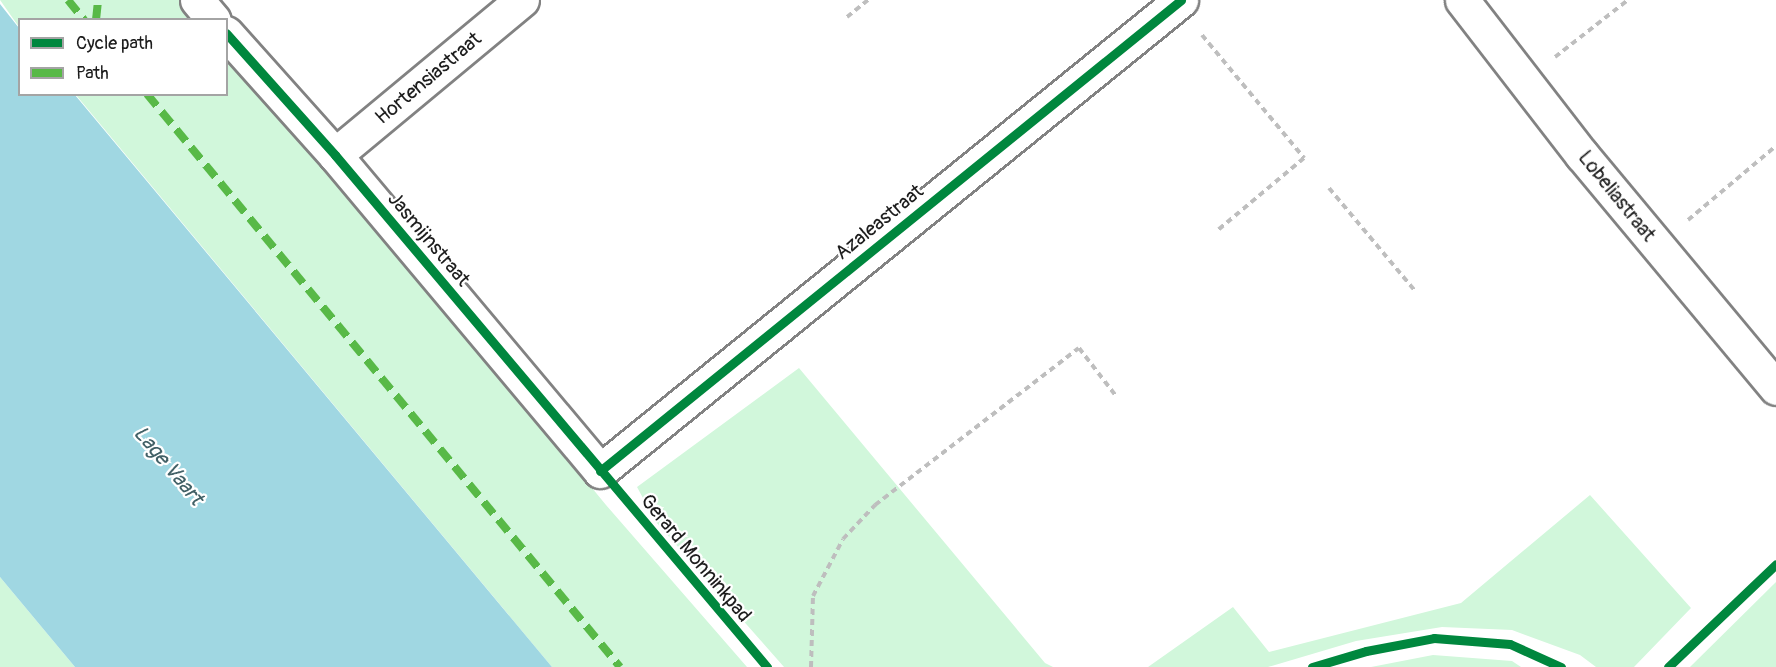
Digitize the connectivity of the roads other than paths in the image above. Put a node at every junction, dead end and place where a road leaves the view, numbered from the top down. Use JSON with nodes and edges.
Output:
{"nodes":[{"id":1,"x":197,"y":0,"type":"edge"},
{"id":2,"x":522,"y":0,"type":"edge"},
{"id":3,"x":1462,"y":0,"type":"edge"},
{"id":4,"x":1178,"y":2,"type":"edge"},
{"id":5,"x":212,"y":18,"type":"edge"},
{"id":6,"x":228,"y":35,"type":"edge"},
{"id":7,"x":335,"y":155,"type":"junction"},
{"id":8,"x":1776,"y":388,"type":"edge"},
{"id":9,"x":600,"y":471,"type":"joint"}],
"edges":[{"from":1,"to":5,"type":"street"},
{"from":2,"to":7,"type":"street","name":"Hortensiastraat"},
{"from":3,"to":8,"type":"street","name":"Lobeliastraat"},
{"from":4,"to":9,"type":"street","name":"Azaleastraat"},
{"from":6,"to":7,"type":"street","name":"Jasmijnstraat"},
{"from":7,"to":9,"type":"street","name":"Jasmijnstraat"}]}
